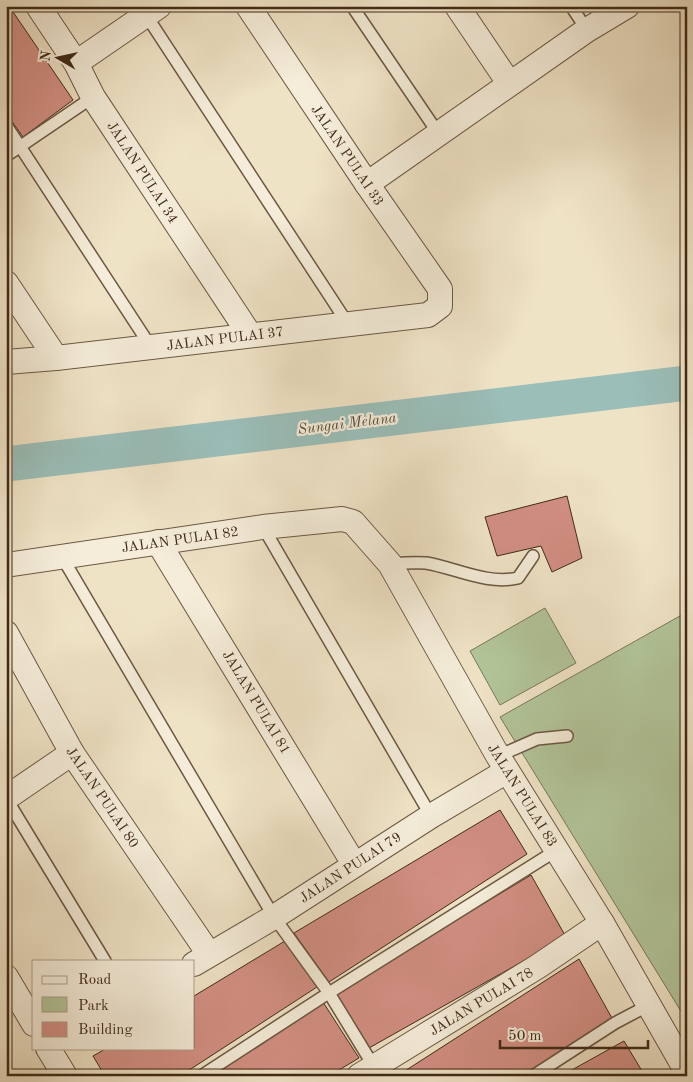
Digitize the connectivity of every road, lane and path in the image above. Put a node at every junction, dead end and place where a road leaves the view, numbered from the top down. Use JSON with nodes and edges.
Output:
{"nodes":[{"id":1,"x":38,"y":6,"type":"edge"},
{"id":2,"x":248,"y":6,"type":"edge"},
{"id":3,"x":352,"y":6,"type":"edge"},
{"id":4,"x":457,"y":6,"type":"edge"},
{"id":5,"x":571,"y":6,"type":"edge"},
{"id":6,"x":627,"y":6,"type":"edge"},
{"id":7,"x":152,"y":11,"type":"edge"},
{"id":8,"x":587,"y":30,"type":"junction"},
{"id":9,"x":76,"y":63,"type":"junction"},
{"id":10,"x":509,"y":83,"type":"junction"},
{"id":11,"x":93,"y":97,"type":"junction"},
{"id":12,"x":6,"y":125,"type":"edge"},
{"id":13,"x":438,"y":134,"type":"junction"},
{"id":14,"x":21,"y":146,"type":"junction"},
{"id":15,"x":6,"y":156,"type":"edge"},
{"id":16,"x":366,"y":184,"type":"junction"},
{"id":17,"x":6,"y":283,"type":"edge"},
{"id":18,"x":440,"y":306,"type":"joint"},
{"id":19,"x":348,"y":324,"type":"junction"},
{"id":20,"x":250,"y":335,"type":"junction"},
{"id":21,"x":151,"y":347,"type":"junction"},
{"id":22,"x":56,"y":358,"type":"junction"},
{"id":23,"x":6,"y":362,"type":"edge"},
{"id":24,"x":353,"y":522,"type":"joint"},
{"id":25,"x":263,"y":527,"type":"junction"},
{"id":26,"x":158,"y":542,"type":"junction"},
{"id":27,"x":533,"y":556,"type":"dead end"},
{"id":28,"x":62,"y":557,"type":"junction"},
{"id":29,"x":390,"y":564,"type":"junction"},
{"id":30,"x":6,"y":565,"type":"edge"},
{"id":31,"x":6,"y":633,"type":"edge"},
{"id":32,"x":568,"y":736,"type":"dead end"},
{"id":33,"x":72,"y":753,"type":"junction"},
{"id":34,"x":503,"y":764,"type":"junction"},
{"id":35,"x":6,"y":798,"type":"edge"},
{"id":36,"x":431,"y":816,"type":"junction"},
{"id":37,"x":557,"y":850,"type":"junction"},
{"id":38,"x":354,"y":864,"type":"junction"},
{"id":39,"x":274,"y":917,"type":"junction"},
{"id":40,"x":602,"y":923,"type":"junction"},
{"id":41,"x":202,"y":959,"type":"edge"},
{"id":42,"x":104,"y":960,"type":"edge"},
{"id":43,"x":6,"y":977,"type":"edge"},
{"id":44,"x":329,"y":993,"type":"junction"},
{"id":45,"x":649,"y":1006,"type":"junction"},
{"id":46,"x":32,"y":1021,"type":"edge"},
{"id":47,"x":53,"y":1050,"type":"edge"},
{"id":48,"x":687,"y":1072,"type":"edge"},
{"id":49,"x":371,"y":1073,"type":"edge"},
{"id":50,"x":64,"y":1075,"type":"edge"},
{"id":51,"x":201,"y":1076,"type":"edge"},
{"id":52,"x":532,"y":1076,"type":"edge"}],
"edges":[{"from":1,"to":9,"type":"street","name":"JALAN PULAI 34"},
{"from":2,"to":16,"type":"street","name":"JALAN PULAI 33"},
{"from":3,"to":13,"type":"lane"},
{"from":4,"to":10,"type":"street"},
{"from":5,"to":8,"type":"lane"},
{"from":6,"to":8,"type":"street"},
{"from":7,"to":9,"type":"street"},
{"from":7,"to":19,"type":"lane"},
{"from":8,"to":10,"type":"street"},
{"from":9,"to":11,"type":"street","name":"JALAN PULAI 34"},
{"from":10,"to":13,"type":"street"},
{"from":11,"to":14,"type":"lane"},
{"from":11,"to":20,"type":"street","name":"JALAN PULAI 34"},
{"from":12,"to":14,"type":"lane"},
{"from":13,"to":16,"type":"street"},
{"from":14,"to":15,"type":"lane"},
{"from":14,"to":21,"type":"lane"},
{"from":16,"to":18,"type":"street","name":"JALAN PULAI 33"},
{"from":17,"to":22,"type":"street"},
{"from":18,"to":19,"type":"street","name":"JALAN PULAI 37"},
{"from":19,"to":20,"type":"street","name":"JALAN PULAI 37"},
{"from":20,"to":21,"type":"street","name":"JALAN PULAI 37"},
{"from":21,"to":22,"type":"street","name":"JALAN PULAI 37"},
{"from":22,"to":23,"type":"street","name":"JALAN PULAI 37"},
{"from":24,"to":25,"type":"street","name":"JALAN PULAI 82"},
{"from":24,"to":29,"type":"street","name":"JALAN PULAI 83"},
{"from":25,"to":26,"type":"street","name":"JALAN PULAI 82"},
{"from":25,"to":36,"type":"lane"},
{"from":26,"to":28,"type":"street","name":"JALAN PULAI 82"},
{"from":26,"to":38,"type":"street","name":"JALAN PULAI 81"},
{"from":27,"to":29,"type":"lane"},
{"from":28,"to":30,"type":"street","name":"JALAN PULAI 82"},
{"from":28,"to":39,"type":"lane"},
{"from":29,"to":34,"type":"street","name":"JALAN PULAI 83"},
{"from":31,"to":33,"type":"street","name":"JALAN PULAI 80"},
{"from":32,"to":34,"type":"lane"},
{"from":33,"to":35,"type":"street"},
{"from":33,"to":41,"type":"street","name":"JALAN PULAI 80"},
{"from":34,"to":36,"type":"street","name":"JALAN PULAI 79"},
{"from":34,"to":37,"type":"street","name":"JALAN PULAI 83"},
{"from":35,"to":42,"type":"lane"},
{"from":36,"to":38,"type":"street","name":"JALAN PULAI 79"},
{"from":37,"to":40,"type":"street","name":"JALAN PULAI 83"},
{"from":37,"to":44,"type":"lane"},
{"from":38,"to":39,"type":"street","name":"JALAN PULAI 79"},
{"from":39,"to":41,"type":"street","name":"JALAN PULAI 79"},
{"from":39,"to":44,"type":"lane"},
{"from":40,"to":45,"type":"street","name":"JALAN PULAI 83"},
{"from":40,"to":49,"type":"street","name":"JALAN PULAI 78"},
{"from":43,"to":46,"type":"street"},
{"from":44,"to":49,"type":"lane"},
{"from":44,"to":51,"type":"lane"},
{"from":45,"to":48,"type":"street","name":"JALAN PULAI 83"},
{"from":45,"to":52,"type":"lane"},
{"from":47,"to":50,"type":"street"}]}
